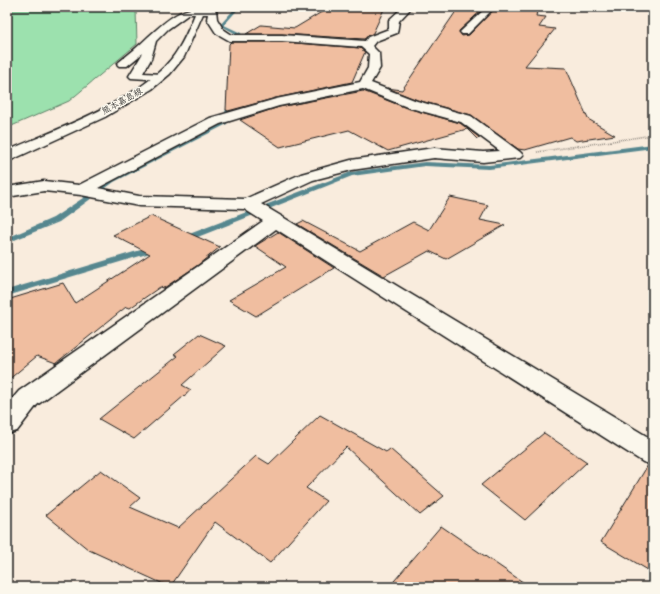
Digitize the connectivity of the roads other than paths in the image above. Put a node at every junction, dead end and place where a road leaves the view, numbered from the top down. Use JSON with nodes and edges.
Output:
{"nodes":[{"id":1,"x":408,"y":7,"type":"edge"},
{"id":2,"x":491,"y":7,"type":"edge"},
{"id":3,"x":202,"y":8,"type":"edge"},
{"id":4,"x":465,"y":32,"type":"dead end"},
{"id":5,"x":151,"y":40,"type":"junction"},
{"id":6,"x":368,"y":44,"type":"junction"},
{"id":7,"x":123,"y":64,"type":"dead end"},
{"id":8,"x":159,"y":77,"type":"junction"},
{"id":9,"x":364,"y":85,"type":"junction"},
{"id":10,"x":7,"y":157,"type":"edge"},
{"id":11,"x":81,"y":190,"type":"junction"},
{"id":12,"x":7,"y":192,"type":"edge"},
{"id":13,"x":248,"y":204,"type":"junction"},
{"id":14,"x":274,"y":222,"type":"junction"},
{"id":15,"x":7,"y":424,"type":"edge"},
{"id":16,"x":653,"y":454,"type":"edge"}],
"edges":[{"from":1,"to":6,"type":"street"},
{"from":2,"to":4,"type":"street"},
{"from":3,"to":5,"type":"street"},
{"from":3,"to":6,"type":"street"},
{"from":3,"to":8,"type":"street","name":"熊本嘉島線"},
{"from":5,"to":7,"type":"street"},
{"from":5,"to":8,"type":"street"},
{"from":6,"to":9,"type":"street"},
{"from":8,"to":10,"type":"street","name":"熊本嘉島線"},
{"from":9,"to":11,"type":"street"},
{"from":9,"to":13,"type":"street"},
{"from":11,"to":12,"type":"street"},
{"from":11,"to":13,"type":"street"},
{"from":13,"to":14,"type":"street"},
{"from":14,"to":15,"type":"street"},
{"from":14,"to":16,"type":"street"}]}
